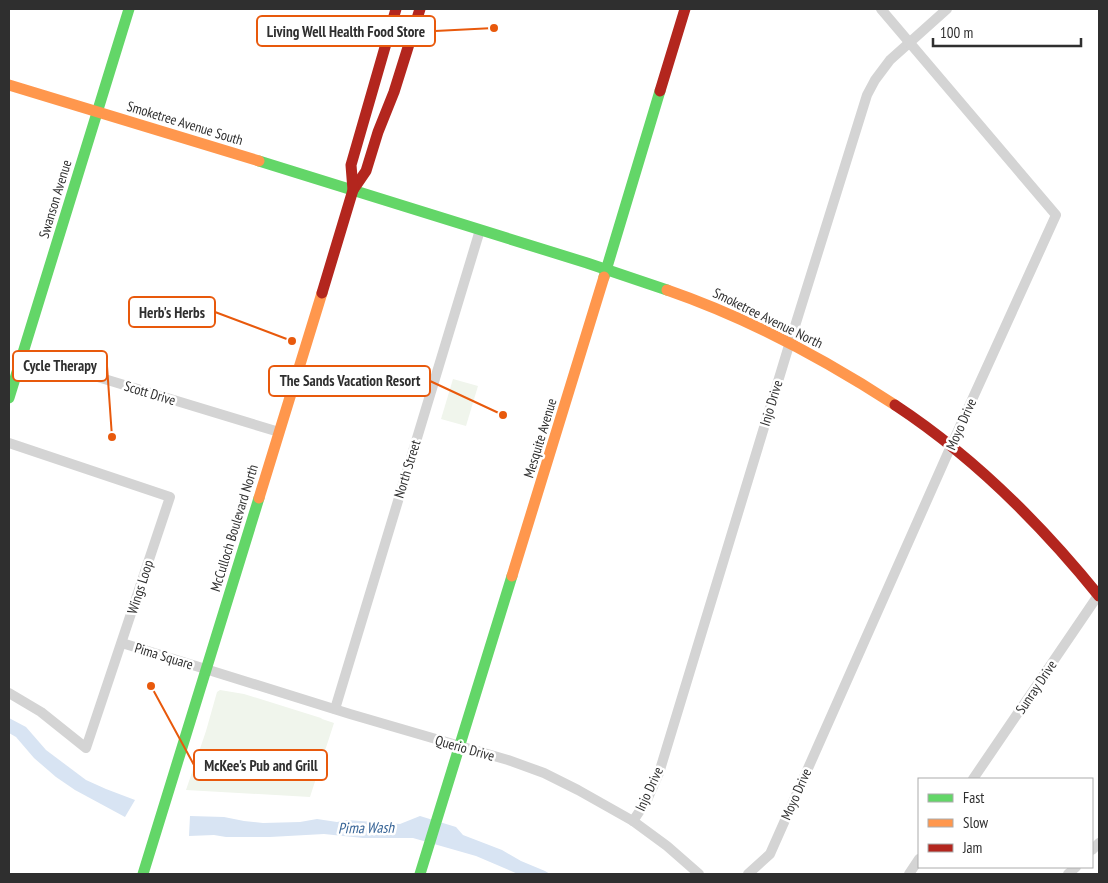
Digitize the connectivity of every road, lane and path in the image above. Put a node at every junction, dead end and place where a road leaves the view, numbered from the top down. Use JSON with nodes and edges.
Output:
{"nodes":[{"id":1,"x":129,"y":9,"type":"edge"},
{"id":2,"x":396,"y":9,"type":"edge"},
{"id":3,"x":420,"y":9,"type":"edge"},
{"id":4,"x":685,"y":9,"type":"edge"},
{"id":5,"x":881,"y":9,"type":"edge"},
{"id":6,"x":947,"y":9,"type":"edge"},
{"id":7,"x":910,"y":42,"type":"junction"},
{"id":8,"x":9,"y":85,"type":"edge"},
{"id":9,"x":97,"y":112,"type":"junction"},
{"id":10,"x":352,"y":190,"type":"junction"},
{"id":11,"x":480,"y":230,"type":"junction"},
{"id":12,"x":606,"y":270,"type":"junction"},
{"id":13,"x":790,"y":342,"type":"junction"},
{"id":14,"x":22,"y":354,"type":"junction"},
{"id":15,"x":9,"y":398,"type":"edge"},
{"id":16,"x":279,"y":432,"type":"junction"},
{"id":17,"x":9,"y":443,"type":"edge"},
{"id":18,"x":951,"y":446,"type":"junction"},
{"id":19,"x":1099,"y":595,"type":"edge"},
{"id":20,"x":122,"y":643,"type":"junction"},
{"id":21,"x":207,"y":669,"type":"junction"},
{"id":22,"x":9,"y":693,"type":"edge"},
{"id":23,"x":335,"y":709,"type":"junction"},
{"id":24,"x":460,"y":746,"type":"junction"},
{"id":25,"x":974,"y":778,"type":"edge"},
{"id":26,"x":633,"y":821,"type":"junction"},
{"id":27,"x":918,"y":859,"type":"edge"},
{"id":28,"x":143,"y":874,"type":"edge"},
{"id":29,"x":420,"y":874,"type":"edge"},
{"id":30,"x":699,"y":874,"type":"edge"},
{"id":31,"x":748,"y":874,"type":"edge"},
{"id":32,"x":908,"y":874,"type":"edge"}],
"edges":[{"from":1,"to":9,"type":"street","name":"Swanson Avenue"},
{"from":2,"to":10,"type":"street"},
{"from":3,"to":10,"type":"street"},
{"from":4,"to":12,"type":"street","name":"Mesquite Avenue"},
{"from":5,"to":7,"type":"street","name":"Moyo Drive"},
{"from":6,"to":7,"type":"street","name":"Injo Drive"},
{"from":7,"to":13,"type":"street","name":"Injo Drive"},
{"from":7,"to":18,"type":"street","name":"Moyo Drive"},
{"from":8,"to":9,"type":"street","name":"Smoketree Avenue South"},
{"from":9,"to":10,"type":"street","name":"Smoketree Avenue South"},
{"from":9,"to":14,"type":"street","name":"Swanson Avenue"},
{"from":10,"to":11,"type":"street","name":"Smoketree Avenue North"},
{"from":10,"to":16,"type":"street","name":"McCulloch Boulevard North"},
{"from":11,"to":12,"type":"street","name":"Smoketree Avenue North"},
{"from":11,"to":23,"type":"street","name":"North Street"},
{"from":12,"to":13,"type":"street","name":"Smoketree Avenue North"},
{"from":12,"to":24,"type":"street","name":"Mesquite Avenue"},
{"from":13,"to":18,"type":"street","name":"Smoketree Avenue North"},
{"from":13,"to":26,"type":"street","name":"Injo Drive"},
{"from":14,"to":15,"type":"street","name":"Swanson Avenue"},
{"from":14,"to":16,"type":"street","name":"Scott Drive"},
{"from":16,"to":21,"type":"street","name":"McCulloch Boulevard North"},
{"from":17,"to":20,"type":"street","name":"Wings Loop"},
{"from":18,"to":19,"type":"street","name":"Smoketree Avenue North"},
{"from":18,"to":31,"type":"street","name":"Moyo Drive"},
{"from":19,"to":25,"type":"street","name":"Sunray Drive"},
{"from":20,"to":21,"type":"street","name":"Pima Square"},
{"from":20,"to":22,"type":"street","name":"Wings Loop"},
{"from":21,"to":23,"type":"street","name":"Querio Drive"},
{"from":21,"to":28,"type":"street","name":"McCulloch Boulevard North"},
{"from":23,"to":24,"type":"street","name":"Querio Drive"},
{"from":24,"to":26,"type":"street","name":"Querio Drive"},
{"from":24,"to":29,"type":"street","name":"Mesquite Avenue"},
{"from":26,"to":30,"type":"street","name":"Querio Drive"},
{"from":27,"to":32,"type":"street"}]}
